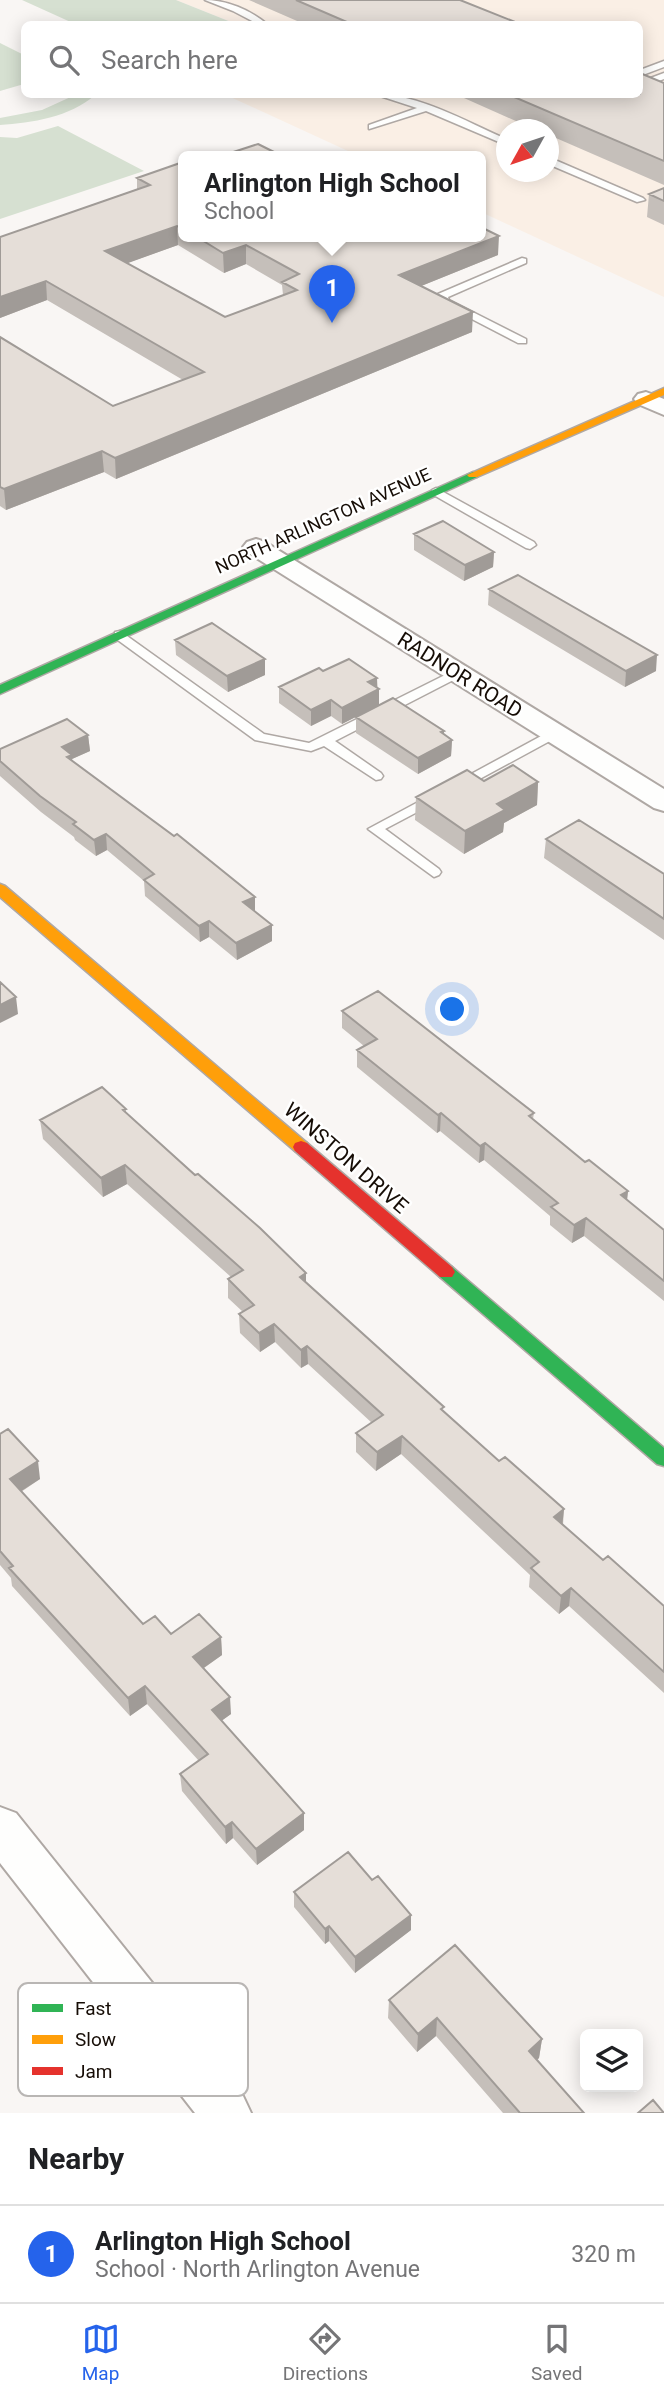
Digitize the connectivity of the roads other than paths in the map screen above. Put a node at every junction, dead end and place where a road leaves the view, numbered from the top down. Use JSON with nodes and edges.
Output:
{"nodes":[{"id":1,"x":209,"y":0,"type":"edge"},
{"id":2,"x":258,"y":21,"type":"edge"},
{"id":3,"x":664,"y":64,"type":"edge"},
{"id":4,"x":643,"y":72,"type":"edge"},
{"id":5,"x":664,"y":76,"type":"edge"},
{"id":6,"x":643,"y":84,"type":"edge"},
{"id":7,"x":392,"y":98,"type":"edge"},
{"id":8,"x":426,"y":108,"type":"junction"},
{"id":9,"x":372,"y":127,"type":"dead end"},
{"id":10,"x":496,"y":138,"type":"edge"},
{"id":11,"x":559,"y":165,"type":"edge"},
{"id":12,"x":640,"y":200,"type":"dead end"},
{"id":13,"x":522,"y":261,"type":"dead end"},
{"id":14,"x":522,"y":341,"type":"dead end"},
{"id":15,"x":658,"y":399,"type":"edge"},
{"id":16,"x":436,"y":492,"type":"junction"},
{"id":17,"x":530,"y":545,"type":"dead end"},
{"id":18,"x":262,"y":551,"type":"junction"},
{"id":19,"x":120,"y":635,"type":"junction"},
{"id":20,"x":458,"y":674,"type":"junction"},
{"id":21,"x":0,"y":690,"type":"edge"},
{"id":22,"x":554,"y":733,"type":"junction"},
{"id":23,"x":325,"y":740,"type":"junction"},
{"id":24,"x":376,"y":776,"type":"dead end"},
{"id":25,"x":664,"y":802,"type":"edge"},
{"id":26,"x":435,"y":872,"type":"dead end"},
{"id":27,"x":0,"y":889,"type":"edge"},
{"id":28,"x":664,"y":1459,"type":"edge"},
{"id":29,"x":0,"y":1828,"type":"edge"},
{"id":30,"x":123,"y":1983,"type":"edge"},
{"id":31,"x":213,"y":2096,"type":"edge"},
{"id":32,"x":226,"y":2113,"type":"edge"}],
"edges":[{"from":1,"to":2,"type":"lane"},
{"from":3,"to":4,"type":"lane"},
{"from":5,"to":6,"type":"lane"},
{"from":7,"to":8,"type":"lane"},
{"from":8,"to":9,"type":"lane"},
{"from":8,"to":10,"type":"lane"},
{"from":11,"to":12,"type":"lane"},
{"from":13,"to":14,"type":"lane"},
{"from":15,"to":16,"type":"main road","name":"NORTH ARLINGTON AVENUE"},
{"from":16,"to":17,"type":"lane"},
{"from":16,"to":18,"type":"main road","name":"NORTH ARLINGTON AVENUE"},
{"from":18,"to":19,"type":"main road","name":"NORTH ARLINGTON AVENUE"},
{"from":18,"to":20,"type":"street","name":"RADNOR ROAD"},
{"from":19,"to":21,"type":"main road","name":"NORTH ARLINGTON AVENUE"},
{"from":19,"to":23,"type":"lane"},
{"from":20,"to":22,"type":"street","name":"RADNOR ROAD"},
{"from":20,"to":23,"type":"lane"},
{"from":22,"to":25,"type":"street","name":"RADNOR ROAD"},
{"from":22,"to":26,"type":"lane"},
{"from":23,"to":24,"type":"lane"},
{"from":27,"to":28,"type":"main road","name":"WINSTON DRIVE"},
{"from":29,"to":30,"type":"street"},
{"from":31,"to":32,"type":"street"}]}
